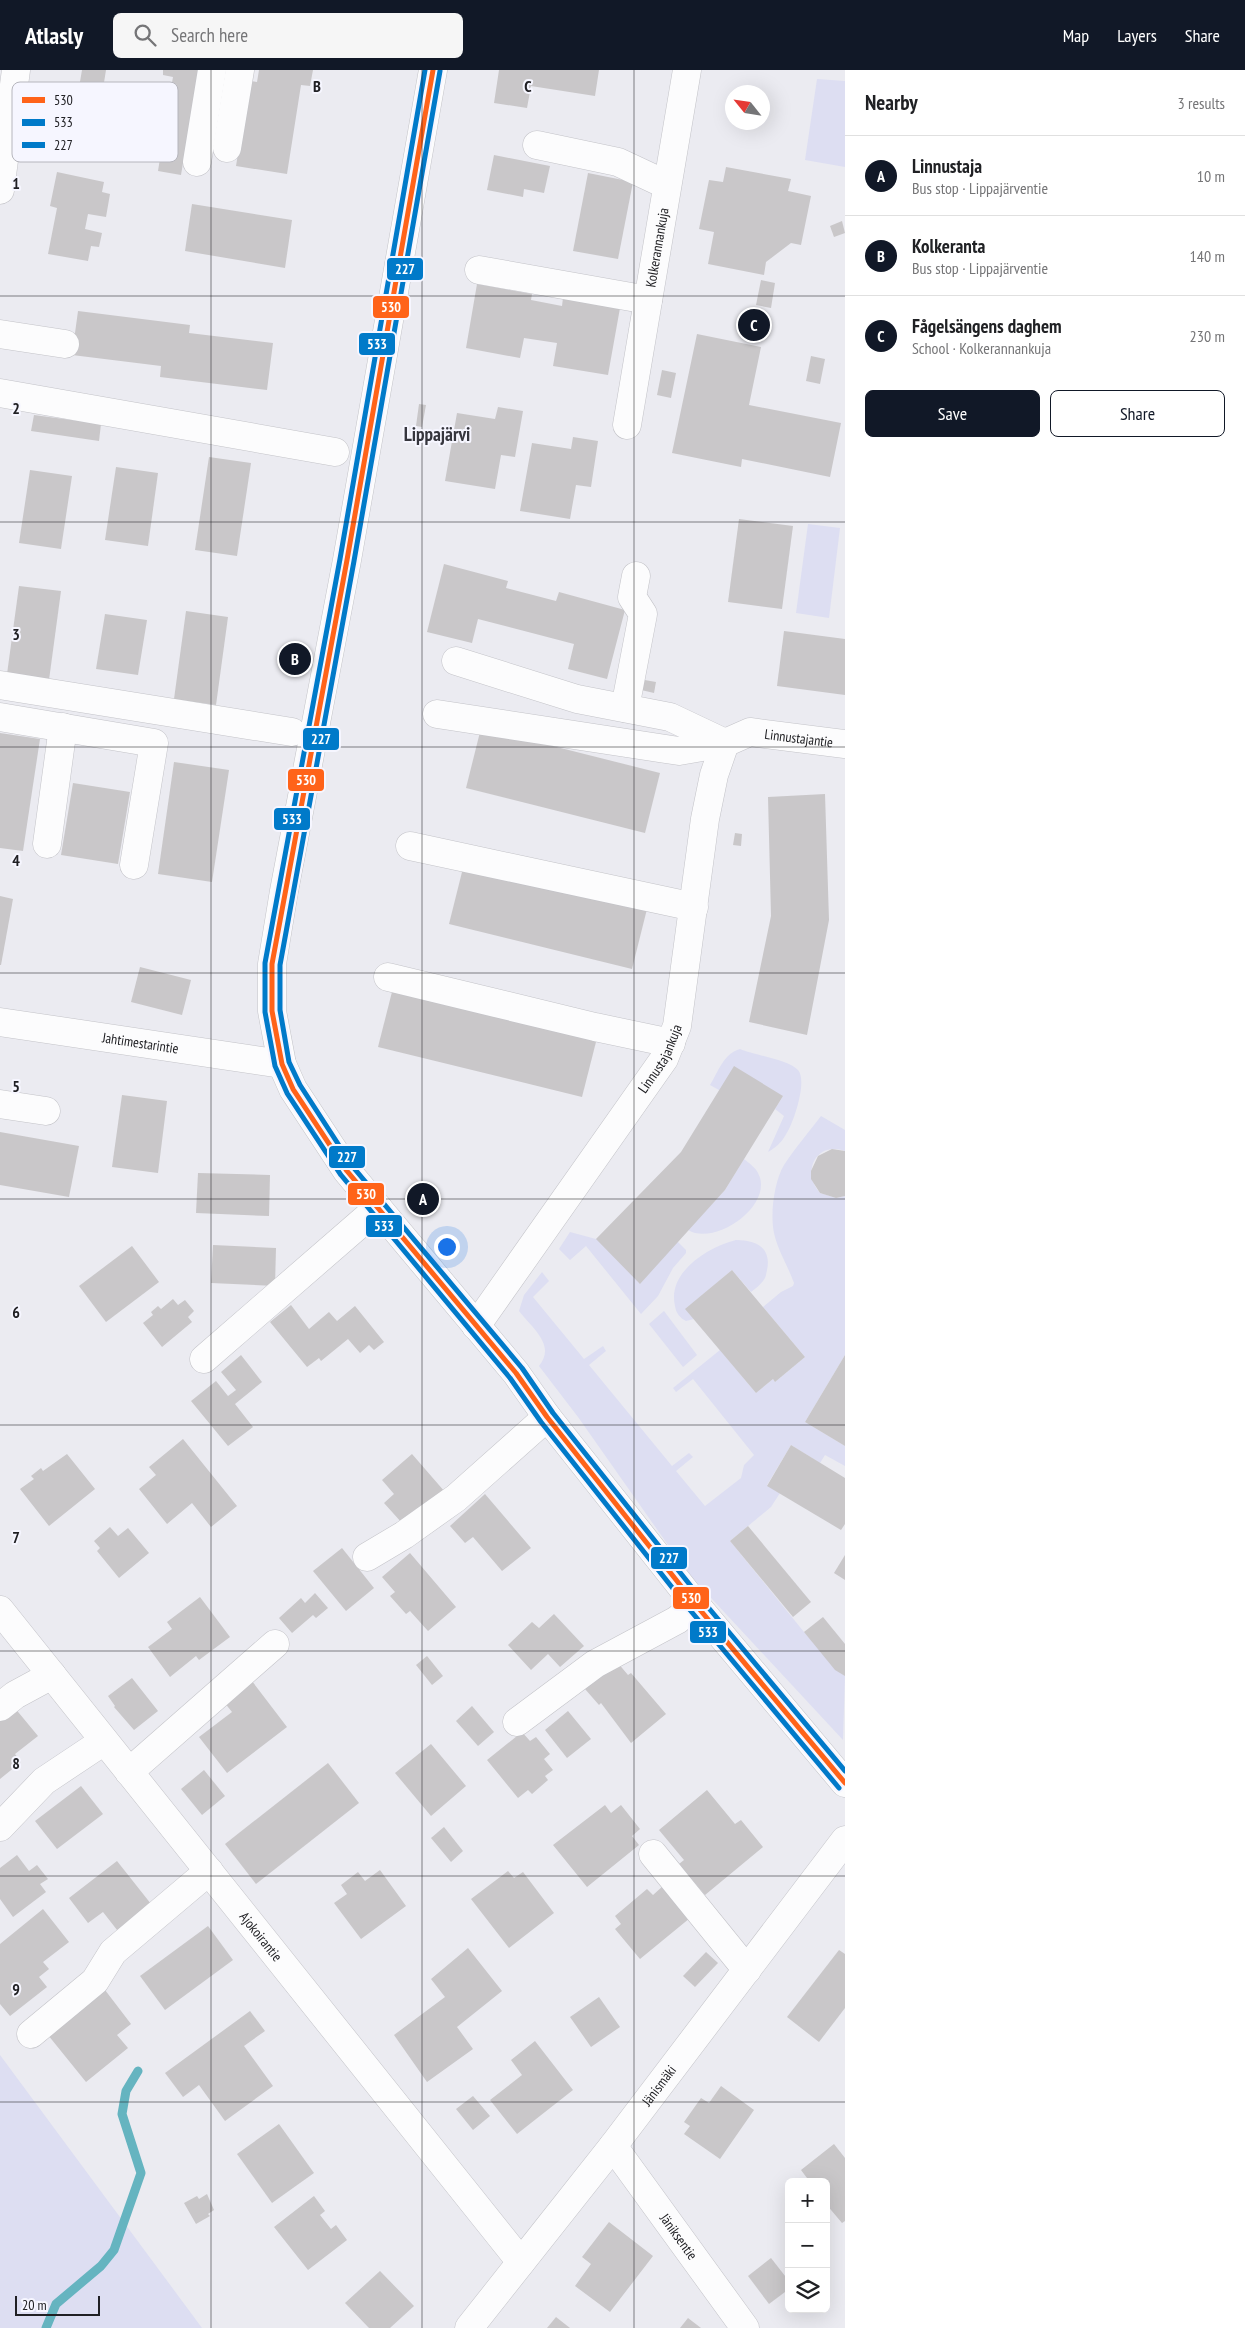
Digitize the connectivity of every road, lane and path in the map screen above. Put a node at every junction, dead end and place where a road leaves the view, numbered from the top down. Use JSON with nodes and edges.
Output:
{"nodes":[{"id":1,"x":212,"y":70,"type":"edge"},
{"id":2,"x":240,"y":70,"type":"edge"},
{"id":3,"x":433,"y":70,"type":"edge"},
{"id":4,"x":687,"y":70,"type":"edge"},
{"id":5,"x":12,"y":85,"type":"edge"},
{"id":6,"x":5,"y":110,"type":"edge"},
{"id":7,"x":537,"y":145,"type":"dead end"},
{"id":8,"x":227,"y":148,"type":"dead end"},
{"id":9,"x":197,"y":162,"type":"dead end"},
{"id":10,"x":667,"y":185,"type":"junction"},
{"id":11,"x":0,"y":190,"type":"edge"},
{"id":12,"x":479,"y":270,"type":"dead end"},
{"id":13,"x":648,"y":300,"type":"junction"},
{"id":14,"x":0,"y":334,"type":"edge"},
{"id":15,"x":65,"y":344,"type":"dead end"},
{"id":16,"x":0,"y":393,"type":"edge"},
{"id":17,"x":627,"y":426,"type":"dead end"},
{"id":18,"x":335,"y":452,"type":"dead end"},
{"id":19,"x":636,"y":576,"type":"dead end"},
{"id":20,"x":456,"y":661,"type":"dead end"},
{"id":21,"x":0,"y":685,"type":"edge"},
{"id":22,"x":625,"y":708,"type":"junction"},
{"id":23,"x":437,"y":714,"type":"dead end"},
{"id":24,"x":0,"y":717,"type":"edge"},
{"id":25,"x":63,"y":727,"type":"junction"},
{"id":26,"x":292,"y":732,"type":"dead end"},
{"id":27,"x":725,"y":742,"type":"junction"},
{"id":28,"x":845,"y":744,"type":"edge"},
{"id":29,"x":47,"y":844,"type":"dead end"},
{"id":30,"x":410,"y":846,"type":"dead end"},
{"id":31,"x":134,"y":865,"type":"dead end"},
{"id":32,"x":694,"y":907,"type":"junction"},
{"id":33,"x":388,"y":977,"type":"dead end"},
{"id":34,"x":0,"y":1022,"type":"edge"},
{"id":35,"x":671,"y":1043,"type":"junction"},
{"id":36,"x":282,"y":1064,"type":"junction"},
{"id":37,"x":0,"y":1104,"type":"edge"},
{"id":38,"x":46,"y":1111,"type":"dead end"},
{"id":39,"x":378,"y":1208,"type":"junction"},
{"id":40,"x":476,"y":1326,"type":"junction"},
{"id":41,"x":204,"y":1359,"type":"dead end"},
{"id":42,"x":547,"y":1417,"type":"junction"},
{"id":43,"x":367,"y":1557,"type":"dead end"},
{"id":44,"x":696,"y":1606,"type":"junction"},
{"id":45,"x":0,"y":1610,"type":"edge"},
{"id":46,"x":275,"y":1644,"type":"dead end"},
{"id":47,"x":52,"y":1675,"type":"junction"},
{"id":48,"x":0,"y":1707,"type":"edge"},
{"id":49,"x":517,"y":1722,"type":"dead end"},
{"id":50,"x":104,"y":1741,"type":"junction"},
{"id":51,"x":130,"y":1772,"type":"junction"},
{"id":52,"x":845,"y":1783,"type":"edge"},
{"id":53,"x":0,"y":1828,"type":"edge"},
{"id":54,"x":845,"y":1840,"type":"edge"},
{"id":55,"x":653,"y":1854,"type":"dead end"},
{"id":56,"x":209,"y":1872,"type":"junction"},
{"id":57,"x":747,"y":1970,"type":"junction"},
{"id":58,"x":31,"y":2034,"type":"dead end"},
{"id":59,"x":613,"y":2146,"type":"junction"},
{"id":60,"x":521,"y":2262,"type":"junction"},
{"id":61,"x":469,"y":2328,"type":"edge"},
{"id":62,"x":744,"y":2328,"type":"edge"}],
"edges":[{"from":1,"to":9,"type":"street"},
{"from":2,"to":8,"type":"street"},
{"from":3,"to":36,"type":"street"},
{"from":4,"to":10,"type":"street","name":"Kolkerannankuja"},
{"from":5,"to":6,"type":"street"},
{"from":6,"to":11,"type":"street"},
{"from":7,"to":10,"type":"street"},
{"from":10,"to":13,"type":"street","name":"Kolkerannankuja"},
{"from":12,"to":13,"type":"street"},
{"from":13,"to":17,"type":"street","name":"Kolkerannankuja"},
{"from":14,"to":15,"type":"street"},
{"from":16,"to":18,"type":"street"},
{"from":19,"to":22,"type":"street"},
{"from":20,"to":22,"type":"street"},
{"from":21,"to":26,"type":"street"},
{"from":22,"to":27,"type":"street"},
{"from":23,"to":27,"type":"street","name":"Linnustajantie"},
{"from":24,"to":25,"type":"street"},
{"from":25,"to":29,"type":"street"},
{"from":25,"to":31,"type":"street"},
{"from":27,"to":28,"type":"street","name":"Linnustajantie"},
{"from":27,"to":32,"type":"street","name":"Linnustajankuja"},
{"from":30,"to":32,"type":"street"},
{"from":32,"to":35,"type":"street","name":"Linnustajankuja"},
{"from":33,"to":35,"type":"street"},
{"from":34,"to":36,"type":"street","name":"Jahtimestarintie"},
{"from":35,"to":40,"type":"street","name":"Linnustajankuja"},
{"from":36,"to":39,"type":"street"},
{"from":37,"to":38,"type":"street"},
{"from":39,"to":40,"type":"street"},
{"from":39,"to":41,"type":"street"},
{"from":40,"to":42,"type":"street"},
{"from":42,"to":43,"type":"street"},
{"from":42,"to":44,"type":"street"},
{"from":44,"to":49,"type":"street"},
{"from":44,"to":52,"type":"street"},
{"from":45,"to":47,"type":"street","name":"Ajokoirantie"},
{"from":46,"to":51,"type":"street"},
{"from":47,"to":48,"type":"street"},
{"from":47,"to":50,"type":"street","name":"Ajokoirantie"},
{"from":50,"to":51,"type":"street","name":"Ajokoirantie"},
{"from":50,"to":53,"type":"street"},
{"from":51,"to":56,"type":"street","name":"Ajokoirantie"},
{"from":54,"to":57,"type":"street","name":"Jänismäki"},
{"from":55,"to":57,"type":"street"},
{"from":56,"to":58,"type":"street"},
{"from":56,"to":60,"type":"street","name":"Ajokoirantie"},
{"from":57,"to":59,"type":"street","name":"Jänismäki"},
{"from":59,"to":60,"type":"street","name":"Jänismäki"},
{"from":59,"to":62,"type":"street","name":"Jäniksentie"},
{"from":60,"to":61,"type":"street","name":"Jänismäki"}]}
